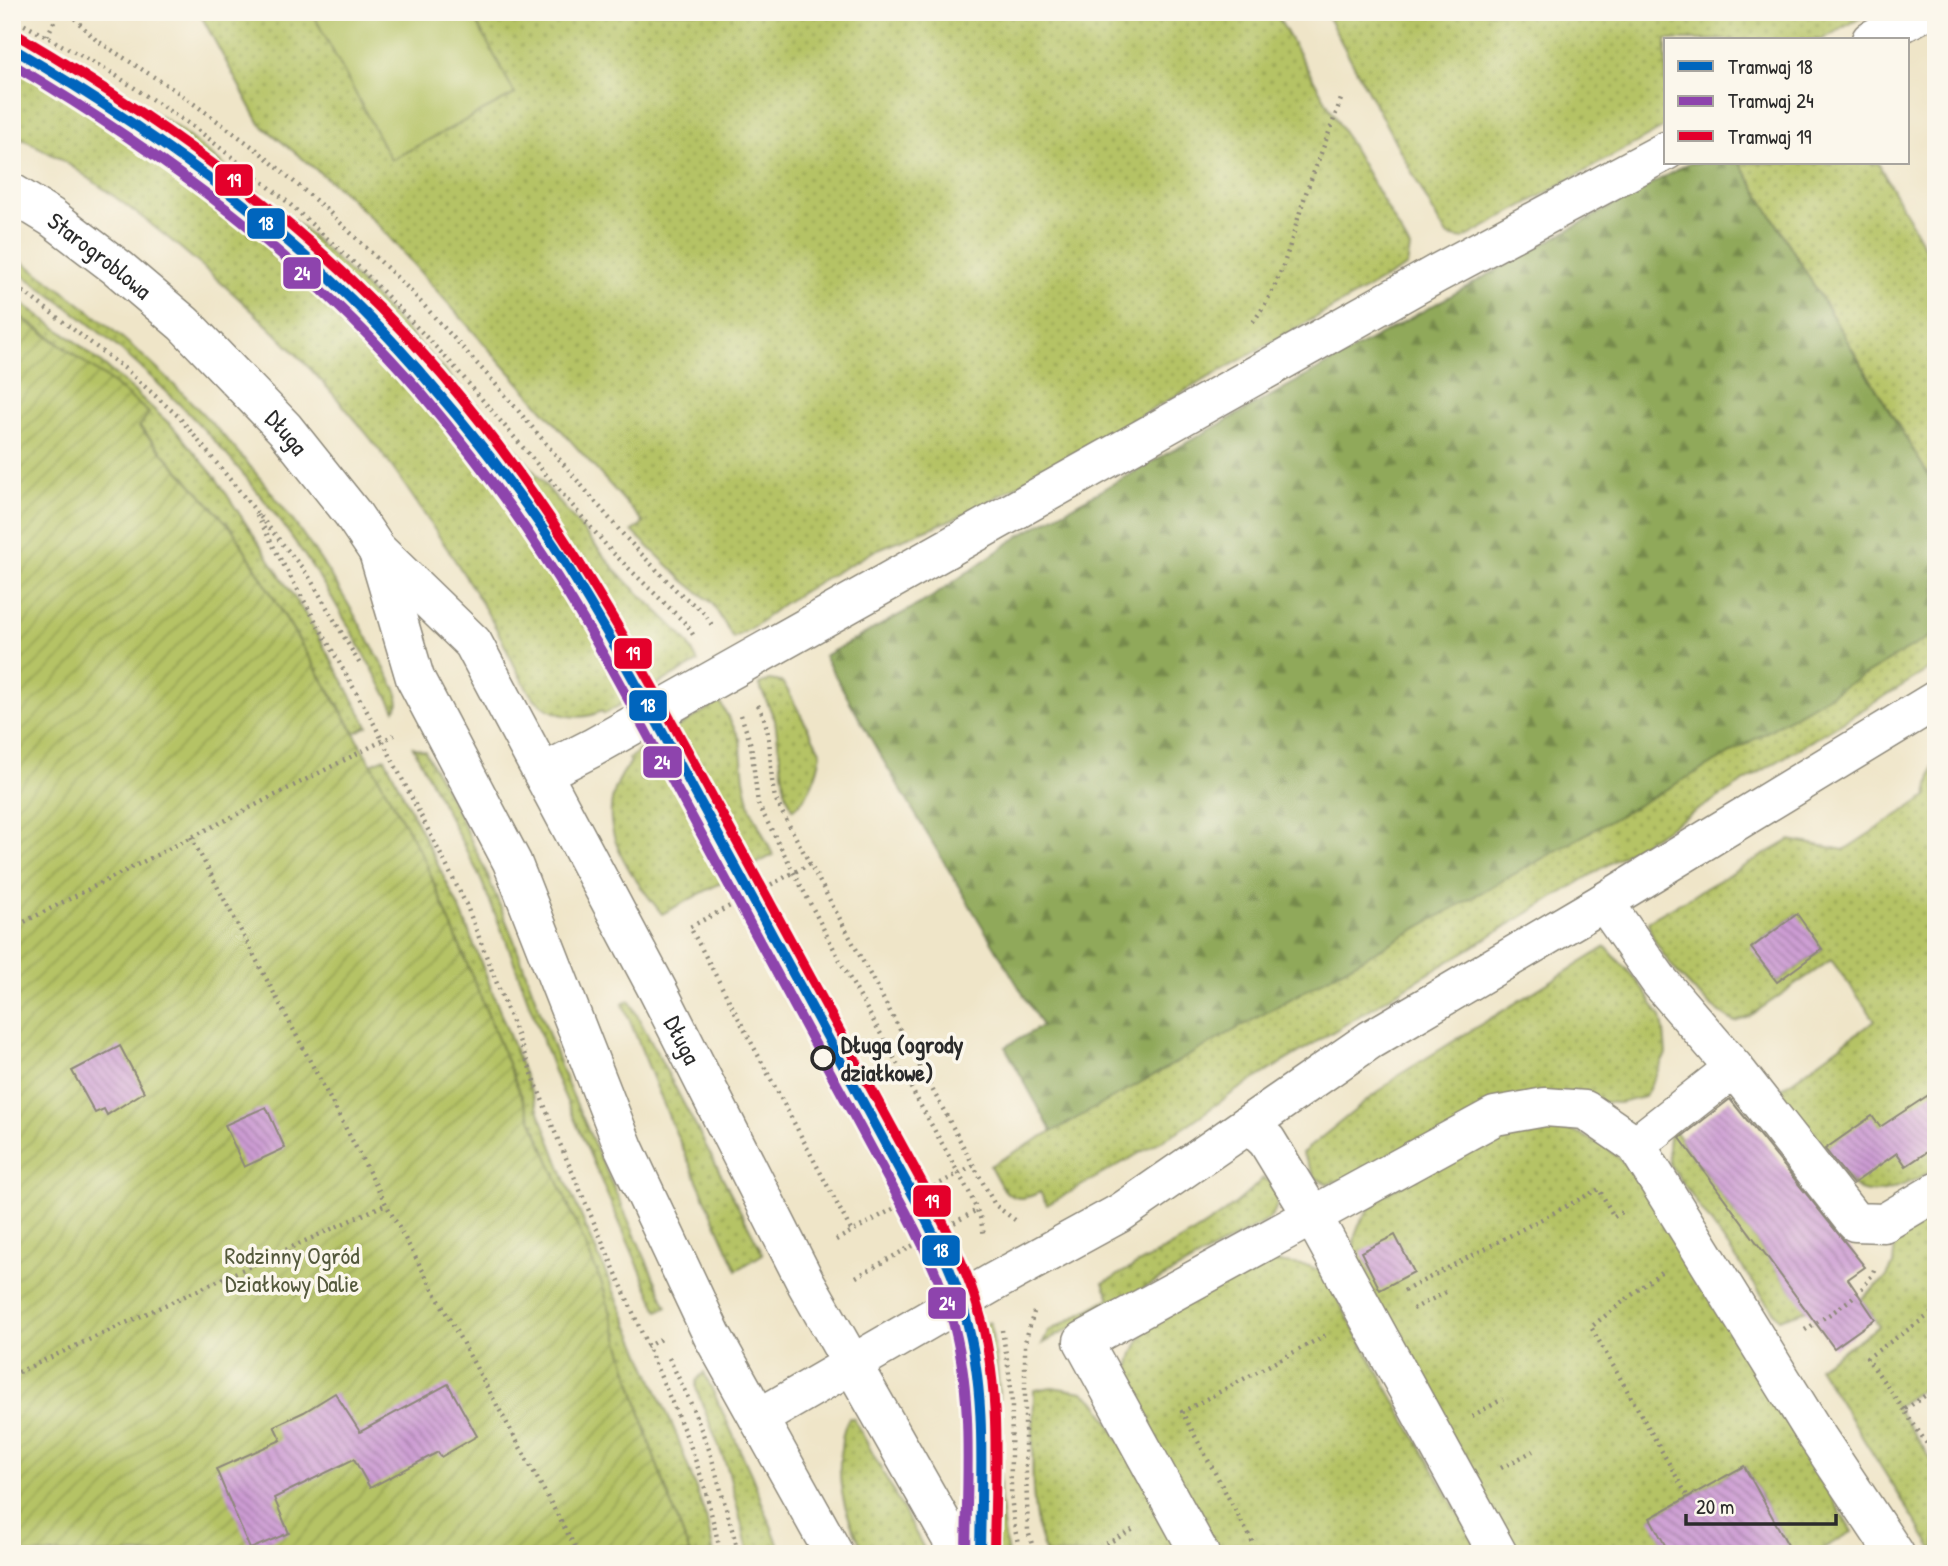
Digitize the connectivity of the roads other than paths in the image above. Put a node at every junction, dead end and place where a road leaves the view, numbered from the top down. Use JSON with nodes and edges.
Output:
{"nodes":[{"id":1,"x":1923,"y":12,"type":"edge"},
{"id":2,"x":1875,"y":38,"type":"edge"},
{"id":3,"x":1664,"y":151,"type":"edge"},
{"id":4,"x":12,"y":192,"type":"edge"},
{"id":5,"x":184,"y":324,"type":"joint"},
{"id":6,"x":377,"y":550,"type":"junction"},
{"id":7,"x":1936,"y":700,"type":"edge"},
{"id":8,"x":543,"y":773,"type":"junction"},
{"id":9,"x":1604,"y":902,"type":"junction"},
{"id":10,"x":1734,"y":1068,"type":"junction"},
{"id":11,"x":1249,"y":1124,"type":"junction"},
{"id":12,"x":1636,"y":1145,"type":"junction"},
{"id":13,"x":1936,"y":1192,"type":"edge"},
{"id":14,"x":1312,"y":1216,"type":"junction"},
{"id":15,"x":853,"y":1364,"type":"junction"},
{"id":16,"x":759,"y":1418,"type":"junction"},
{"id":17,"x":834,"y":1554,"type":"edge"},
{"id":18,"x":960,"y":1554,"type":"edge"},
{"id":19,"x":1200,"y":1554,"type":"edge"},
{"id":20,"x":1498,"y":1554,"type":"edge"},
{"id":21,"x":1895,"y":1554,"type":"edge"}],
"edges":[{"from":1,"to":2,"type":"street"},
{"from":3,"to":8,"type":"street"},
{"from":4,"to":5,"type":"street","name":"Starogroblowa"},
{"from":5,"to":6,"type":"street","name":"Długa"},
{"from":6,"to":8,"type":"street","name":"Długa"},
{"from":6,"to":16,"type":"street","name":"Długa"},
{"from":7,"to":9,"type":"street"},
{"from":8,"to":15,"type":"street","name":"Długa"},
{"from":9,"to":10,"type":"street"},
{"from":9,"to":11,"type":"street"},
{"from":10,"to":12,"type":"street"},
{"from":10,"to":13,"type":"street"},
{"from":11,"to":14,"type":"street"},
{"from":11,"to":15,"type":"street"},
{"from":12,"to":14,"type":"street"},
{"from":12,"to":21,"type":"street"},
{"from":14,"to":19,"type":"street"},
{"from":14,"to":20,"type":"street"},
{"from":15,"to":16,"type":"street"},
{"from":15,"to":18,"type":"street","name":"Długa"},
{"from":16,"to":17,"type":"street","name":"Długa"}]}
